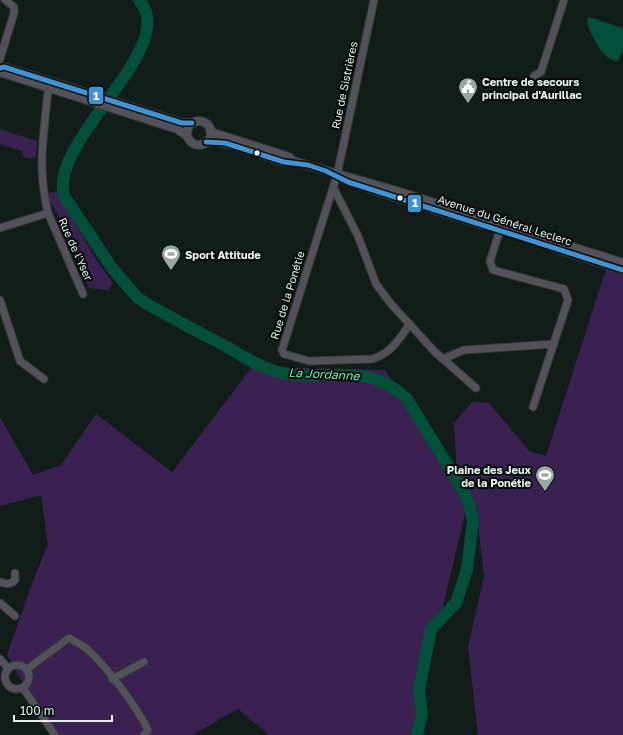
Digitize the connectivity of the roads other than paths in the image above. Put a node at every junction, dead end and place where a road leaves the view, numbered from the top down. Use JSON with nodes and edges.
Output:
{"nodes":[{"id":1,"x":5,"y":0,"type":"edge"},
{"id":2,"x":374,"y":0,"type":"edge"},
{"id":3,"x":564,"y":0,"type":"edge"},
{"id":4,"x":0,"y":59,"type":"edge"},
{"id":5,"x":0,"y":68,"type":"edge"},
{"id":6,"x":0,"y":72,"type":"edge"},
{"id":7,"x":534,"y":76,"type":"dead end"},
{"id":8,"x":50,"y":85,"type":"junction"},
{"id":9,"x":121,"y":108,"type":"junction"},
{"id":10,"x":192,"y":123,"type":"junction"},
{"id":11,"x":210,"y":130,"type":"junction"},
{"id":12,"x":188,"y":136,"type":"junction"},
{"id":13,"x":206,"y":142,"type":"junction"},
{"id":14,"x":293,"y":161,"type":"junction"},
{"id":15,"x":337,"y":175,"type":"junction"},
{"id":16,"x":333,"y":187,"type":"junction"},
{"id":17,"x":48,"y":213,"type":"junction"},
{"id":18,"x":0,"y":228,"type":"edge"},
{"id":19,"x":500,"y":230,"type":"junction"},
{"id":20,"x":623,"y":263,"type":"edge"},
{"id":21,"x":623,"y":270,"type":"edge"},
{"id":22,"x":83,"y":294,"type":"dead end"},
{"id":23,"x":0,"y":300,"type":"edge"},
{"id":24,"x":410,"y":324,"type":"junction"},
{"id":25,"x":554,"y":344,"type":"junction"},
{"id":26,"x":443,"y":359,"type":"junction"},
{"id":27,"x":44,"y":379,"type":"dead end"},
{"id":28,"x":476,"y":388,"type":"dead end"},
{"id":29,"x":533,"y":407,"type":"dead end"},
{"id":30,"x":15,"y":573,"type":"dead end"},
{"id":31,"x":0,"y":582,"type":"edge"},
{"id":32,"x":0,"y":603,"type":"edge"},
{"id":33,"x":15,"y":616,"type":"dead end"},
{"id":34,"x":0,"y":658,"type":"edge"},
{"id":35,"x":144,"y":662,"type":"dead end"},
{"id":36,"x":8,"y":668,"type":"junction"},
{"id":37,"x":27,"y":669,"type":"junction"},
{"id":38,"x":112,"y":679,"type":"junction"},
{"id":39,"x":7,"y":684,"type":"junction"},
{"id":40,"x":23,"y":688,"type":"junction"},
{"id":41,"x":0,"y":690,"type":"edge"},
{"id":42,"x":55,"y":735,"type":"edge"},
{"id":43,"x":144,"y":735,"type":"edge"}],
"edges":[{"from":1,"to":4,"type":"street"},
{"from":2,"to":15,"type":"street","name":"Rue de Sistrières"},
{"from":3,"to":7,"type":"street"},
{"from":5,"to":8,"type":"street","name":"Avenue du Général Leclerc"},
{"from":6,"to":8,"type":"street","name":"Avenue du Général Leclerc"},
{"from":8,"to":9,"type":"street","name":"Avenue du Général Leclerc"},
{"from":8,"to":17,"type":"street","name":"Rue de l'Yser"},
{"from":9,"to":10,"type":"street","name":"Avenue du Général Leclerc"},
{"from":9,"to":12,"type":"street","name":"Avenue du Général Leclerc"},
{"from":10,"to":11,"type":"street","name":"Avenue du Général Leclerc"},
{"from":10,"to":12,"type":"street"},
{"from":11,"to":13,"type":"street"},
{"from":11,"to":14,"type":"street","name":"Avenue du Général Leclerc"},
{"from":12,"to":13,"type":"street","name":"Avenue du Général Leclerc"},
{"from":13,"to":14,"type":"street","name":"Avenue du Général Leclerc"},
{"from":14,"to":15,"type":"street","name":"Avenue du Général Leclerc"},
{"from":15,"to":16,"type":"street","name":"Rue de la Ponétie"},
{"from":15,"to":19,"type":"street","name":"Avenue du Général Leclerc"},
{"from":15,"to":20,"type":"street","name":"Avenue du Général Leclerc"},
{"from":16,"to":24,"type":"street"},
{"from":16,"to":24,"type":"street","name":"Rue de la Ponétie"},
{"from":17,"to":18,"type":"street"},
{"from":17,"to":22,"type":"street","name":"Rue de l'Yser"},
{"from":19,"to":21,"type":"street","name":"Avenue du Général Leclerc"},
{"from":19,"to":25,"type":"street"},
{"from":23,"to":27,"type":"street"},
{"from":24,"to":26,"type":"street"},
{"from":25,"to":26,"type":"street"},
{"from":25,"to":29,"type":"street"},
{"from":26,"to":28,"type":"street"},
{"from":30,"to":31,"type":"street"},
{"from":32,"to":33,"type":"street"},
{"from":34,"to":36,"type":"street"},
{"from":35,"to":38,"type":"street"},
{"from":36,"to":37,"type":"street"},
{"from":36,"to":39,"type":"street"},
{"from":37,"to":38,"type":"street"},
{"from":37,"to":40,"type":"street"},
{"from":38,"to":43,"type":"street"},
{"from":39,"to":40,"type":"street"},
{"from":39,"to":41,"type":"street"},
{"from":40,"to":42,"type":"street"}]}
